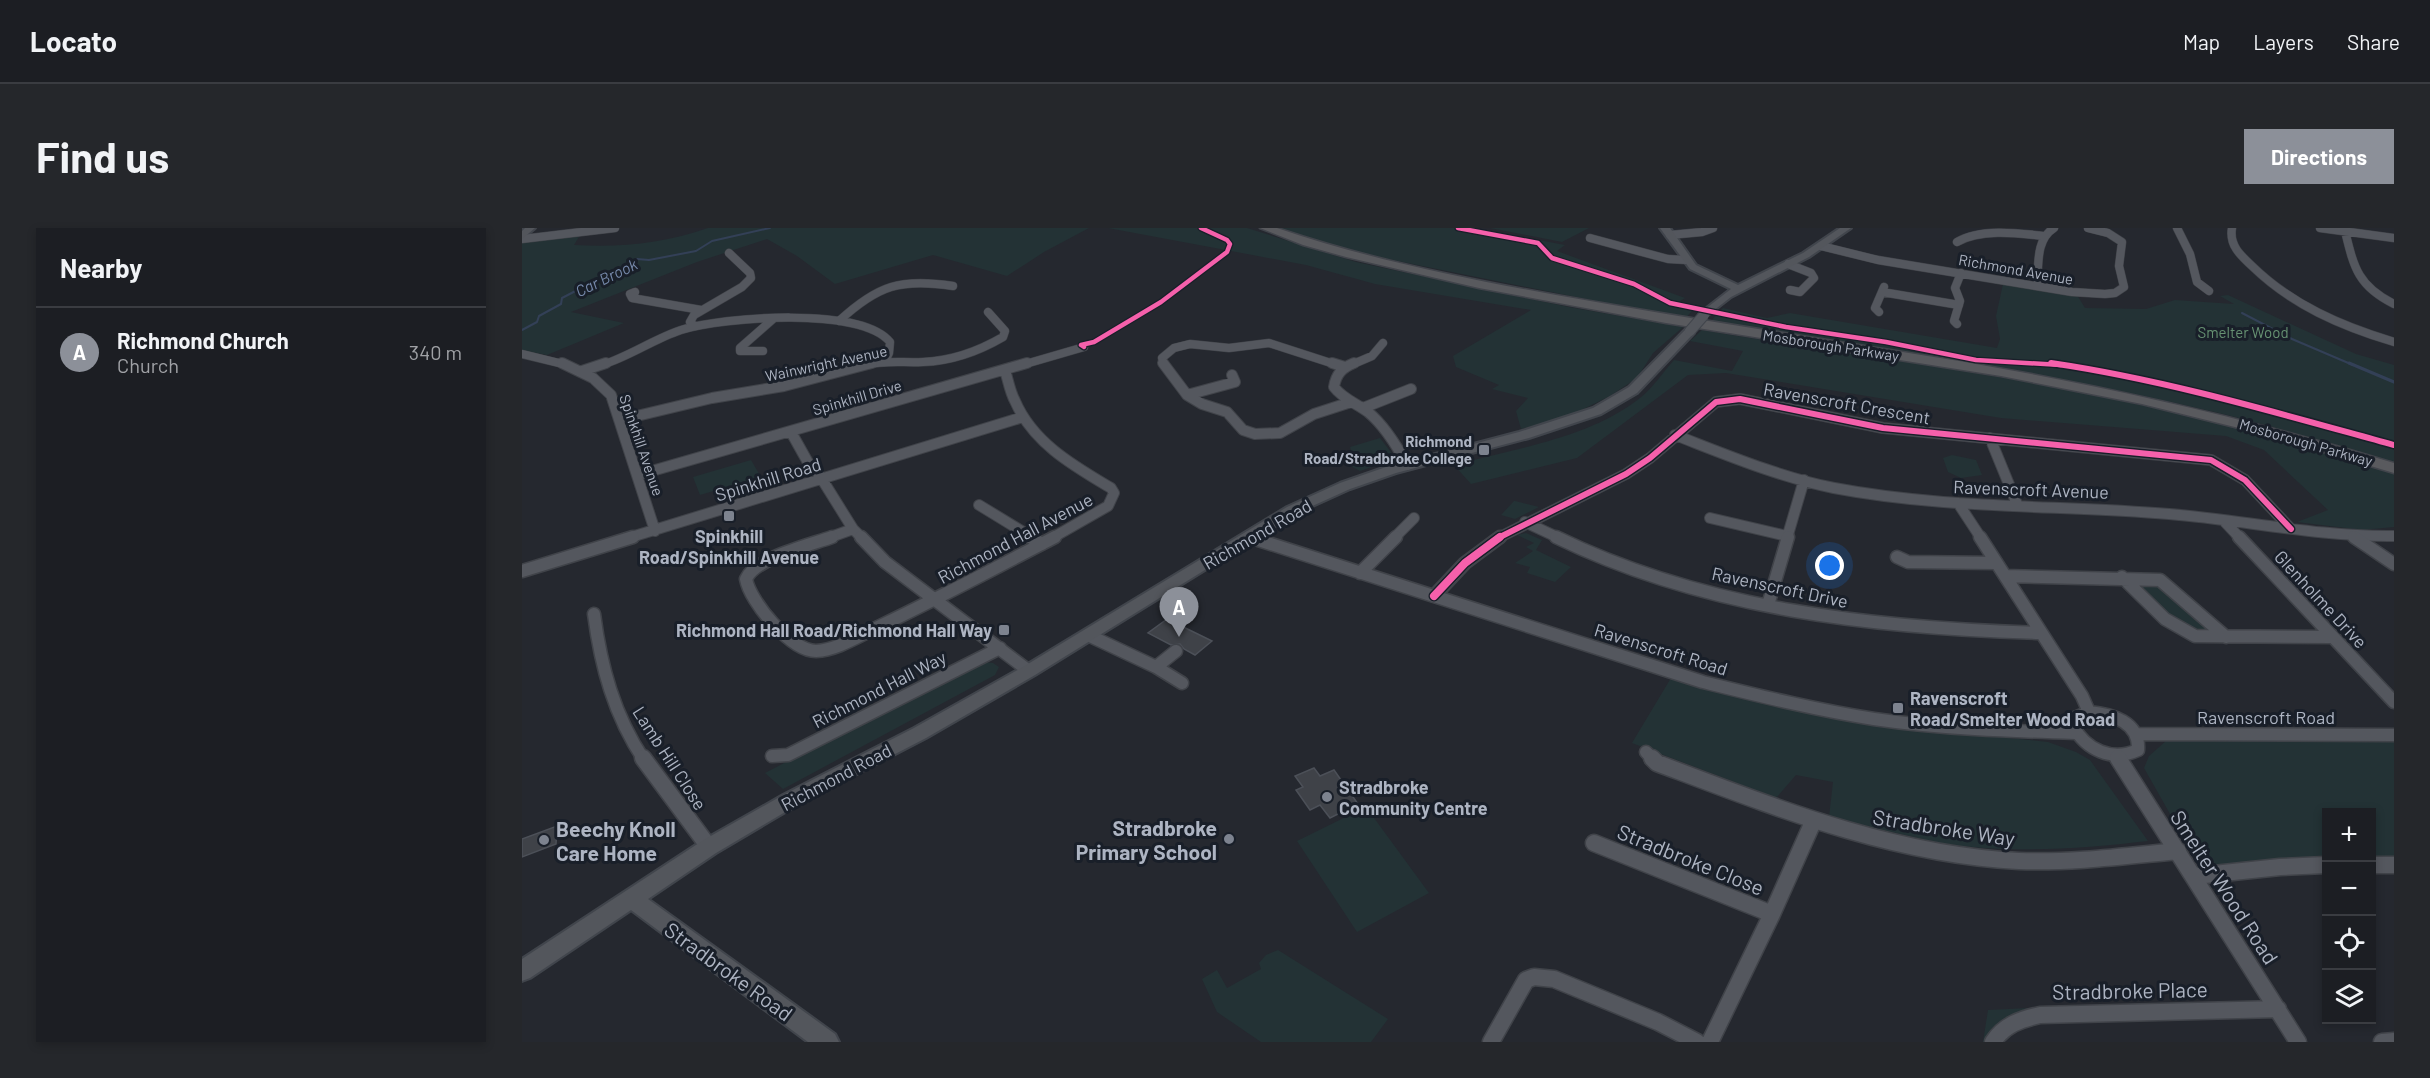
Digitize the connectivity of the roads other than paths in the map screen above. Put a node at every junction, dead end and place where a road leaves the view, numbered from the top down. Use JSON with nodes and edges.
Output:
{"nodes":[{"id":1,"x":530,"y":228,"type":"edge"},
{"id":2,"x":615,"y":228,"type":"edge"},
{"id":3,"x":1266,"y":228,"type":"edge"},
{"id":4,"x":1713,"y":228,"type":"edge"},
{"id":5,"x":1846,"y":228,"type":"edge"},
{"id":6,"x":2054,"y":228,"type":"edge"},
{"id":7,"x":2088,"y":228,"type":"edge"},
{"id":8,"x":2177,"y":228,"type":"edge"},
{"id":9,"x":2232,"y":228,"type":"edge"},
{"id":10,"x":2320,"y":228,"type":"edge"},
{"id":11,"x":1667,"y":231,"type":"edge"},
{"id":12,"x":2345,"y":231,"type":"junction"},
{"id":13,"x":2044,"y":236,"type":"junction"},
{"id":14,"x":522,"y":237,"type":"edge"},
{"id":15,"x":1948,"y":237,"type":"dead end"},
{"id":16,"x":1590,"y":238,"type":"dead end"},
{"id":17,"x":2394,"y":238,"type":"edge"},
{"id":18,"x":1821,"y":246,"type":"junction"},
{"id":19,"x":721,"y":259,"type":"dead end"},
{"id":20,"x":1686,"y":260,"type":"junction"},
{"id":21,"x":1788,"y":264,"type":"junction"},
{"id":22,"x":1961,"y":273,"type":"junction"},
{"id":23,"x":953,"y":285,"type":"dead end"},
{"id":24,"x":2037,"y":286,"type":"junction"},
{"id":25,"x":1738,"y":289,"type":"junction"},
{"id":26,"x":1790,"y":290,"type":"dead end"},
{"id":27,"x":2210,"y":291,"type":"dead end"},
{"id":28,"x":635,"y":292,"type":"dead end"},
{"id":29,"x":2394,"y":304,"type":"edge"},
{"id":30,"x":1959,"y":305,"type":"junction"},
{"id":31,"x":700,"y":310,"type":"junction"},
{"id":32,"x":988,"y":312,"type":"dead end"},
{"id":33,"x":1879,"y":312,"type":"dead end"},
{"id":34,"x":773,"y":319,"type":"junction"},
{"id":35,"x":839,"y":321,"type":"junction"},
{"id":36,"x":1957,"y":324,"type":"dead end"},
{"id":37,"x":695,"y":326,"type":"junction"},
{"id":38,"x":2394,"y":342,"type":"edge"},
{"id":39,"x":1383,"y":343,"type":"dead end"},
{"id":40,"x":1084,"y":347,"type":"dead end"},
{"id":41,"x":763,"y":351,"type":"dead end"},
{"id":42,"x":522,"y":354,"type":"edge"},
{"id":43,"x":885,"y":361,"type":"junction"},
{"id":44,"x":1345,"y":367,"type":"junction"},
{"id":45,"x":1005,"y":370,"type":"junction"},
{"id":46,"x":582,"y":371,"type":"junction"},
{"id":47,"x":1232,"y":375,"type":"dead end"},
{"id":48,"x":1411,"y":389,"type":"dead end"},
{"id":49,"x":1187,"y":395,"type":"junction"},
{"id":50,"x":1351,"y":402,"type":"junction"},
{"id":51,"x":1363,"y":408,"type":"junction"},
{"id":52,"x":1023,"y":417,"type":"junction"},
{"id":53,"x":620,"y":420,"type":"junction"},
{"id":54,"x":791,"y":432,"type":"junction"},
{"id":55,"x":1675,"y":435,"type":"junction"},
{"id":56,"x":1990,"y":438,"type":"junction"},
{"id":57,"x":1407,"y":465,"type":"junction"},
{"id":58,"x":2394,"y":468,"type":"edge"},
{"id":59,"x":638,"y":475,"type":"junction"},
{"id":60,"x":822,"y":480,"type":"junction"},
{"id":61,"x":1804,"y":480,"type":"junction"},
{"id":62,"x":1958,"y":503,"type":"junction"},
{"id":63,"x":2017,"y":504,"type":"junction"},
{"id":64,"x":979,"y":505,"type":"dead end"},
{"id":65,"x":1414,"y":518,"type":"dead end"},
{"id":66,"x":1710,"y":518,"type":"dead end"},
{"id":67,"x":2223,"y":519,"type":"junction"},
{"id":68,"x":1525,"y":522,"type":"junction"},
{"id":69,"x":853,"y":529,"type":"junction"},
{"id":70,"x":2291,"y":529,"type":"junction"},
{"id":71,"x":655,"y":531,"type":"junction"},
{"id":72,"x":1787,"y":536,"type":"junction"},
{"id":73,"x":2394,"y":536,"type":"edge"},
{"id":74,"x":1249,"y":537,"type":"junction"},
{"id":75,"x":2354,"y":537,"type":"junction"},
{"id":76,"x":1042,"y":544,"type":"junction"},
{"id":77,"x":1897,"y":557,"type":"dead end"},
{"id":78,"x":1996,"y":563,"type":"junction"},
{"id":79,"x":2394,"y":564,"type":"edge"},
{"id":80,"x":522,"y":571,"type":"edge"},
{"id":81,"x":1360,"y":573,"type":"junction"},
{"id":82,"x":2005,"y":576,"type":"junction"},
{"id":83,"x":2122,"y":577,"type":"junction"},
{"id":84,"x":1434,"y":596,"type":"junction"},
{"id":85,"x":933,"y":601,"type":"junction"},
{"id":86,"x":1767,"y":605,"type":"junction"},
{"id":87,"x":594,"y":614,"type":"dead end"},
{"id":88,"x":2040,"y":633,"type":"junction"},
{"id":89,"x":1088,"y":635,"type":"junction"},
{"id":90,"x":2226,"y":637,"type":"junction"},
{"id":91,"x":2332,"y":638,"type":"junction"},
{"id":92,"x":1000,"y":648,"type":"junction"},
{"id":93,"x":1176,"y":651,"type":"dead end"},
{"id":94,"x":1156,"y":667,"type":"junction"},
{"id":95,"x":1029,"y":671,"type":"junction"},
{"id":96,"x":1182,"y":683,"type":"dead end"},
{"id":97,"x":2394,"y":702,"type":"edge"},
{"id":98,"x":2089,"y":712,"type":"junction"},
{"id":99,"x":2076,"y":733,"type":"junction"},
{"id":100,"x":2137,"y":734,"type":"junction"},
{"id":101,"x":2394,"y":735,"type":"edge"},
{"id":102,"x":1646,"y":752,"type":"dead end"},
{"id":103,"x":2116,"y":755,"type":"junction"},
{"id":104,"x":772,"y":756,"type":"dead end"},
{"id":105,"x":1813,"y":822,"type":"junction"},
{"id":106,"x":1594,"y":843,"type":"dead end"},
{"id":107,"x":709,"y":847,"type":"junction"},
{"id":108,"x":2178,"y":850,"type":"junction"},
{"id":109,"x":2322,"y":865,"type":"edge"},
{"id":110,"x":2376,"y":865,"type":"edge"},
{"id":111,"x":2394,"y":865,"type":"edge"},
{"id":112,"x":2195,"y":876,"type":"junction"},
{"id":113,"x":631,"y":898,"type":"junction"},
{"id":114,"x":1772,"y":914,"type":"junction"},
{"id":115,"x":522,"y":971,"type":"edge"},
{"id":116,"x":2278,"y":1009,"type":"junction"},
{"id":117,"x":2394,"y":1041,"type":"edge"},
{"id":118,"x":827,"y":1042,"type":"edge"},
{"id":119,"x":1491,"y":1042,"type":"edge"},
{"id":120,"x":1697,"y":1042,"type":"edge"},
{"id":121,"x":1710,"y":1042,"type":"edge"},
{"id":122,"x":1993,"y":1042,"type":"edge"},
{"id":123,"x":2298,"y":1042,"type":"edge"},
{"id":124,"x":2382,"y":1042,"type":"edge"}],
"edges":[{"from":1,"to":14,"type":"main road"},
{"from":2,"to":14,"type":"street"},
{"from":3,"to":58,"type":"highway","name":"Mosborough Parkway"},
{"from":4,"to":11,"type":"street"},
{"from":5,"to":18,"type":"main road","name":"Richmond Road"},
{"from":6,"to":13,"type":"street"},
{"from":7,"to":24,"type":"street","name":"Richmond Avenue"},
{"from":8,"to":27,"type":"street"},
{"from":9,"to":38,"type":"street"},
{"from":10,"to":12,"type":"street"},
{"from":11,"to":20,"type":"main road"},
{"from":12,"to":17,"type":"street"},
{"from":12,"to":29,"type":"street"},
{"from":13,"to":15,"type":"street"},
{"from":13,"to":24,"type":"street"},
{"from":16,"to":20,"type":"street"},
{"from":18,"to":21,"type":"main road","name":"Richmond Road"},
{"from":18,"to":22,"type":"street","name":"Richmond Avenue"},
{"from":19,"to":31,"type":"street"},
{"from":20,"to":25,"type":"main road"},
{"from":21,"to":25,"type":"main road","name":"Richmond Road"},
{"from":21,"to":26,"type":"street"},
{"from":22,"to":24,"type":"street","name":"Richmond Avenue"},
{"from":22,"to":30,"type":"street"},
{"from":23,"to":35,"type":"street"},
{"from":25,"to":57,"type":"main road","name":"Richmond Road","bridge":true},
{"from":28,"to":31,"type":"street"},
{"from":30,"to":33,"type":"street"},
{"from":30,"to":36,"type":"street"},
{"from":31,"to":37,"type":"street"},
{"from":32,"to":43,"type":"street","name":"Wainwright Avenue"},
{"from":34,"to":35,"type":"street"},
{"from":34,"to":37,"type":"street"},
{"from":34,"to":41,"type":"street"},
{"from":35,"to":43,"type":"street"},
{"from":37,"to":46,"type":"street"},
{"from":39,"to":44,"type":"street"},
{"from":40,"to":45,"type":"street","name":"Spinkhill Drive"},
{"from":42,"to":46,"type":"street","name":"Spinkhill Avenue"},
{"from":43,"to":53,"type":"street","name":"Wainwright Avenue"},
{"from":44,"to":49,"type":"street"},
{"from":44,"to":50,"type":"street"},
{"from":45,"to":52,"type":"street","name":"Richmond Hall Avenue"},
{"from":45,"to":54,"type":"street","name":"Spinkhill Drive"},
{"from":46,"to":53,"type":"street","name":"Spinkhill Avenue"},
{"from":47,"to":49,"type":"street"},
{"from":48,"to":51,"type":"street"},
{"from":49,"to":50,"type":"street"},
{"from":50,"to":51,"type":"street"},
{"from":51,"to":57,"type":"street"},
{"from":52,"to":60,"type":"street","name":"Spinkhill Road"},
{"from":52,"to":76,"type":"street","name":"Richmond Hall Avenue"},
{"from":53,"to":59,"type":"street","name":"Spinkhill Avenue"},
{"from":54,"to":59,"type":"street","name":"Spinkhill Drive"},
{"from":54,"to":60,"type":"street"},
{"from":55,"to":56,"type":"street","name":"Ravenscroft Crescent"},
{"from":55,"to":61,"type":"street","name":"Ravenscroft Avenue"},
{"from":55,"to":68,"type":"street","name":"Ravenscroft Crescent"},
{"from":56,"to":63,"type":"street"},
{"from":56,"to":70,"type":"street","name":"Ravenscroft Crescent"},
{"from":57,"to":74,"type":"main road","name":"Richmond Road"},
{"from":59,"to":71,"type":"street","name":"Spinkhill Avenue"},
{"from":60,"to":69,"type":"street"},
{"from":60,"to":71,"type":"street","name":"Spinkhill Road"},
{"from":61,"to":62,"type":"street","name":"Ravenscroft Avenue"},
{"from":61,"to":72,"type":"street"},
{"from":62,"to":63,"type":"street","name":"Ravenscroft Avenue"},
{"from":62,"to":78,"type":"street"},
{"from":63,"to":67,"type":"street","name":"Ravenscroft Avenue"},
{"from":64,"to":76,"type":"street"},
{"from":65,"to":81,"type":"street"},
{"from":66,"to":72,"type":"street"},
{"from":67,"to":70,"type":"street","name":"Ravenscroft Avenue"},
{"from":67,"to":91,"type":"street","name":"Glenholme Drive"},
{"from":68,"to":84,"type":"street","name":"Ravenscroft Crescent"},
{"from":68,"to":86,"type":"street","name":"Ravenscroft Drive"},
{"from":69,"to":85,"type":"street"},
{"from":69,"to":85,"type":"street","name":"Richmond Hall Avenue"},
{"from":70,"to":75,"type":"street","name":"Ravenscroft Avenue"},
{"from":71,"to":80,"type":"street","name":"Spinkhill Road"},
{"from":72,"to":86,"type":"street"},
{"from":73,"to":75,"type":"street","name":"Ravenscroft Avenue"},
{"from":74,"to":81,"type":"street","name":"Ravenscroft Road"},
{"from":74,"to":89,"type":"main road","name":"Richmond Road"},
{"from":75,"to":79,"type":"street"},
{"from":76,"to":85,"type":"street","name":"Richmond Hall Avenue"},
{"from":77,"to":78,"type":"street"},
{"from":78,"to":82,"type":"street"},
{"from":81,"to":84,"type":"street","name":"Ravenscroft Road"},
{"from":82,"to":83,"type":"street"},
{"from":82,"to":88,"type":"street"},
{"from":83,"to":90,"type":"street"},
{"from":83,"to":90,"type":"street"},
{"from":84,"to":99,"type":"street","name":"Ravenscroft Road"},
{"from":85,"to":92,"type":"street"},
{"from":86,"to":88,"type":"street","name":"Ravenscroft Drive"},
{"from":87,"to":107,"type":"street","name":"Lamb Hill Close"},
{"from":88,"to":98,"type":"street"},
{"from":89,"to":94,"type":"street"},
{"from":89,"to":95,"type":"main road","name":"Richmond Road"},
{"from":90,"to":91,"type":"street"},
{"from":91,"to":97,"type":"street","name":"Glenholme Drive"},
{"from":92,"to":95,"type":"street"},
{"from":92,"to":104,"type":"street","name":"Richmond Hall Way"},
{"from":93,"to":94,"type":"street"},
{"from":94,"to":96,"type":"street"},
{"from":95,"to":107,"type":"main road","name":"Richmond Road"},
{"from":98,"to":99,"type":"street"},
{"from":98,"to":100,"type":"street"},
{"from":99,"to":103,"type":"street"},
{"from":100,"to":101,"type":"street","name":"Ravenscroft Road"},
{"from":100,"to":103,"type":"street"},
{"from":102,"to":105,"type":"street","name":"Stradbroke Way"},
{"from":103,"to":108,"type":"street","name":"Smelter Wood Road"},
{"from":105,"to":108,"type":"street","name":"Stradbroke Way"},
{"from":105,"to":114,"type":"street"},
{"from":106,"to":114,"type":"street","name":"Stradbroke Close"},
{"from":107,"to":113,"type":"main road","name":"Richmond Road"},
{"from":108,"to":112,"type":"street","name":"Smelter Wood Road"},
{"from":109,"to":112,"type":"street"},
{"from":110,"to":111,"type":"street"},
{"from":112,"to":116,"type":"street","name":"Smelter Wood Road"},
{"from":113,"to":115,"type":"main road","name":"Richmond Road"},
{"from":113,"to":118,"type":"main road","name":"Stradbroke Road"},
{"from":114,"to":121,"type":"street"},
{"from":116,"to":122,"type":"street","name":"Stradbroke Place"},
{"from":116,"to":123,"type":"street","name":"Smelter Wood Road"},
{"from":117,"to":124,"type":"street"},
{"from":119,"to":120,"type":"street"}]}
